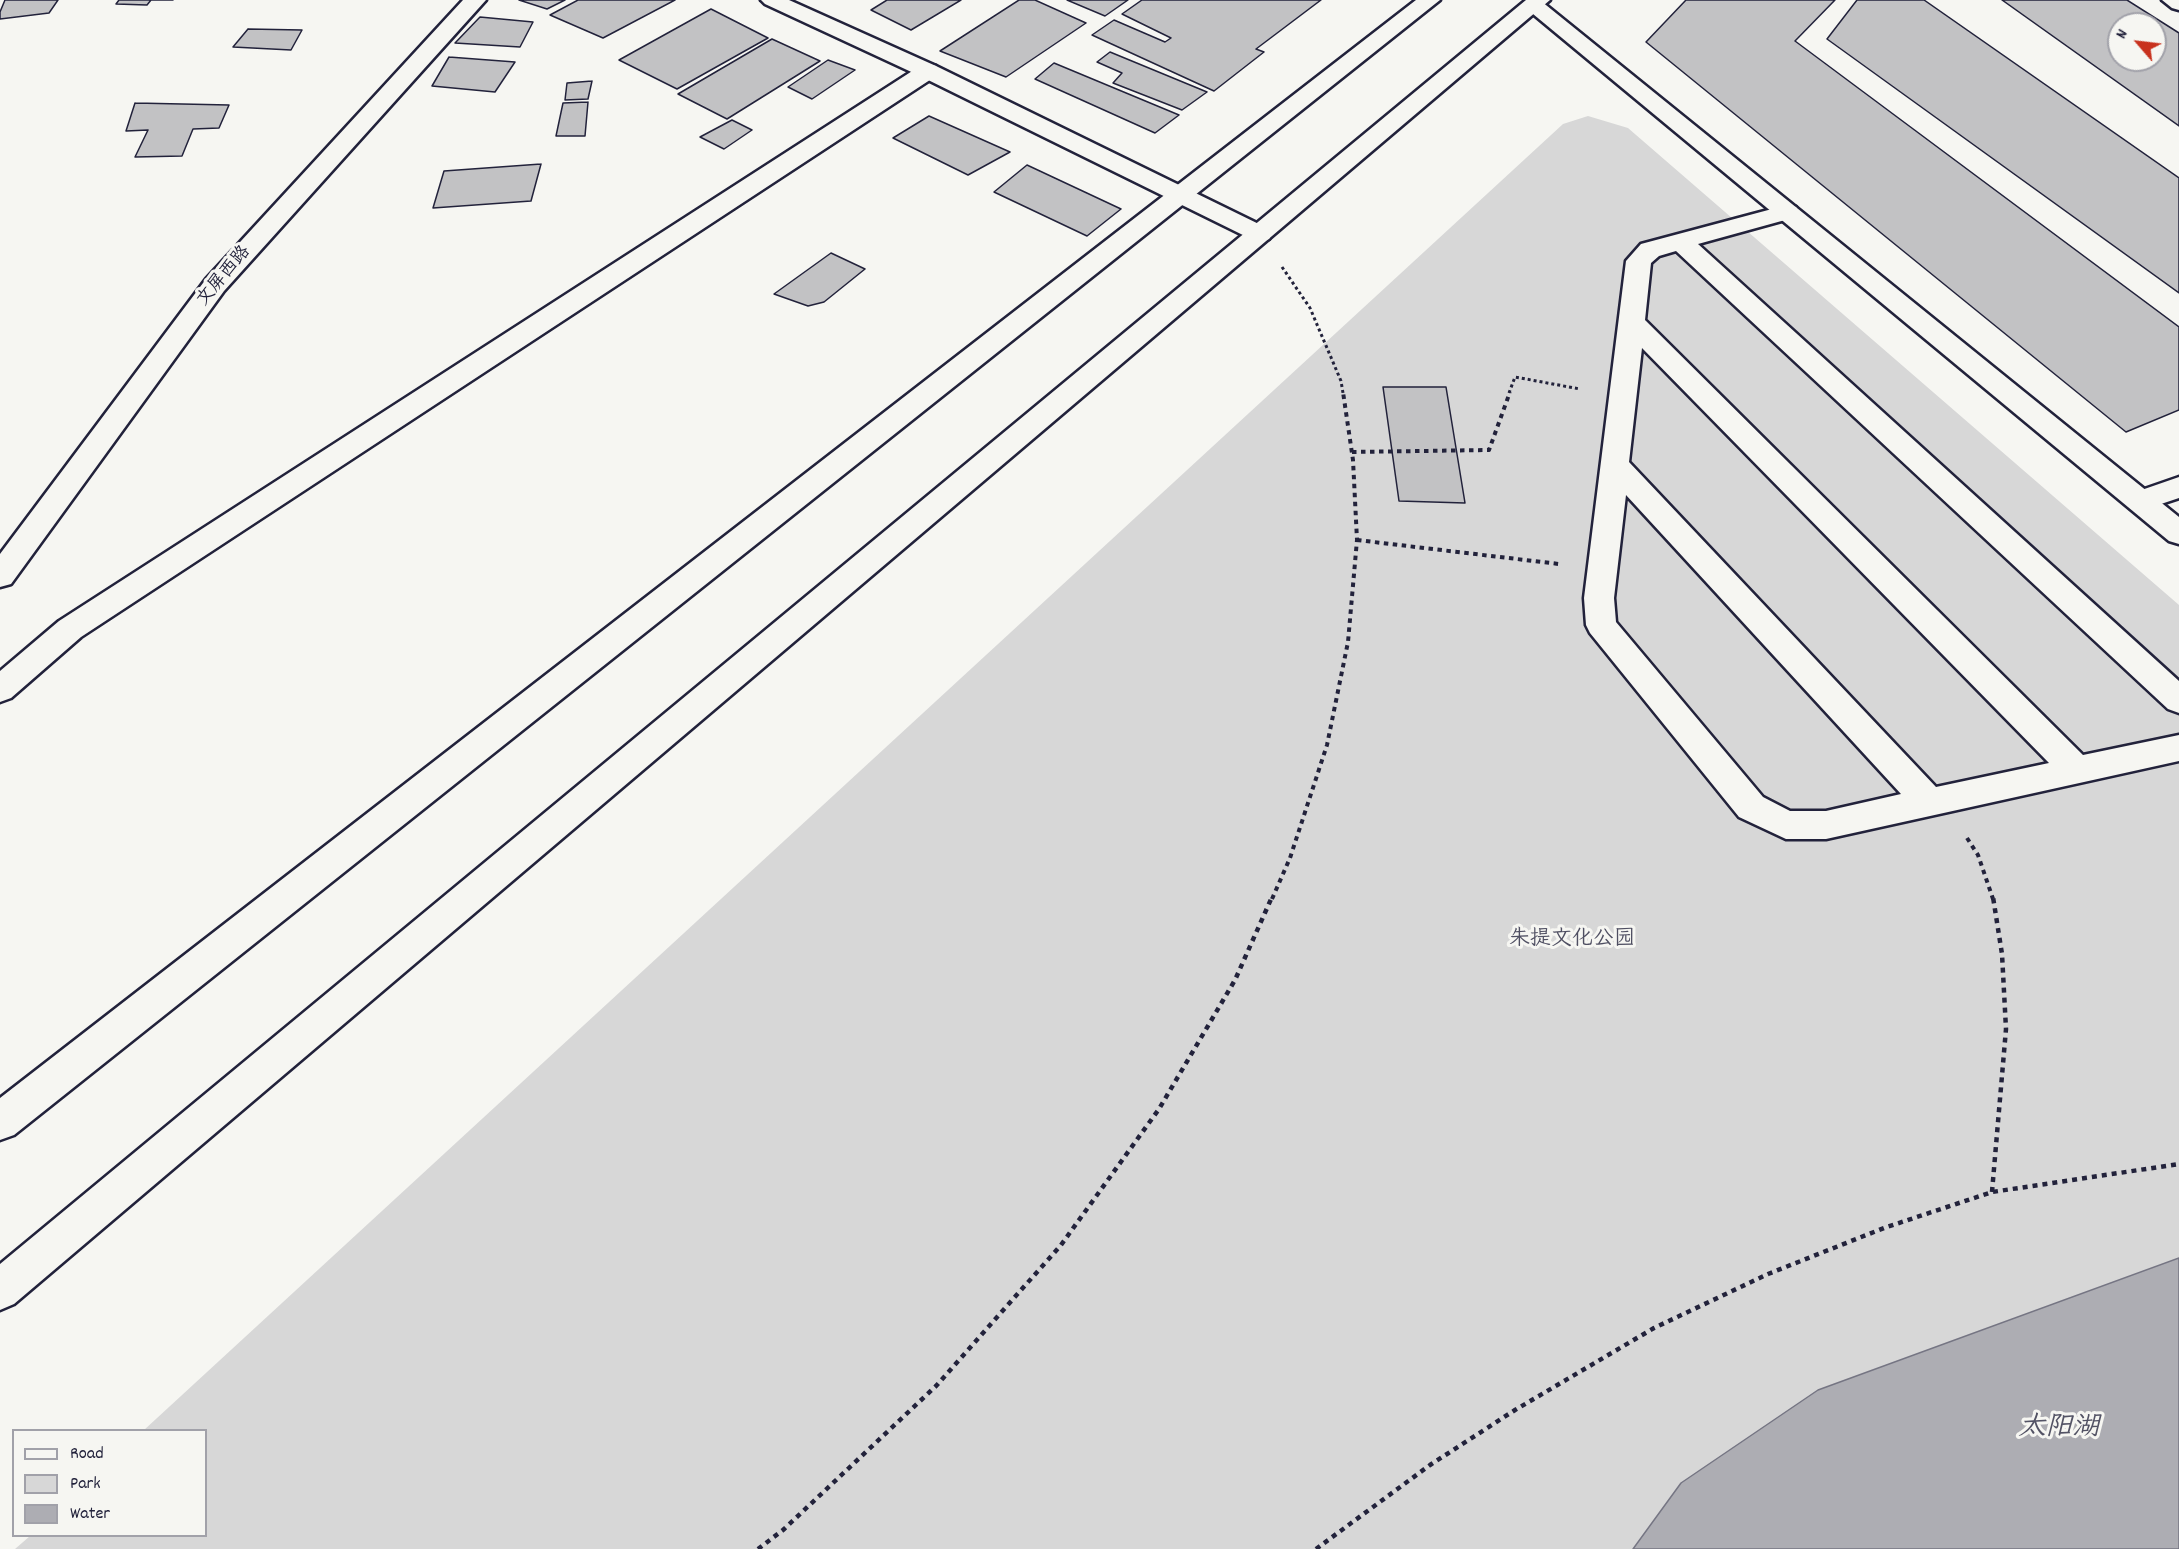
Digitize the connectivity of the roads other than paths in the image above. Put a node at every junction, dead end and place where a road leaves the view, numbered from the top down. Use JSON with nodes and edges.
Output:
{"nodes":[{"id":1,"x":475,"y":0,"type":"edge"},
{"id":2,"x":772,"y":0,"type":"edge"},
{"id":3,"x":1429,"y":0,"type":"edge"},
{"id":4,"x":2173,"y":0,"type":"edge"},
{"id":5,"x":1536,"y":2,"type":"edge"},
{"id":6,"x":2179,"y":4,"type":"edge"},
{"id":7,"x":928,"y":71,"type":"junction"},
{"id":8,"x":1180,"y":195,"type":"junction"},
{"id":9,"x":1787,"y":212,"type":"junction"},
{"id":10,"x":1260,"y":234,"type":"junction"},
{"id":11,"x":1681,"y":242,"type":"junction"},
{"id":12,"x":1632,"y":322,"type":"junction"},
{"id":13,"x":1614,"y":464,"type":"junction"},
{"id":14,"x":2179,"y":486,"type":"edge"},
{"id":15,"x":2140,"y":501,"type":"junction"},
{"id":16,"x":2179,"y":533,"type":"edge"},
{"id":17,"x":0,"y":576,"type":"edge"},
{"id":18,"x":0,"y":689,"type":"edge"},
{"id":19,"x":2179,"y":700,"type":"edge"},
{"id":20,"x":2179,"y":748,"type":"edge"},
{"id":21,"x":2077,"y":770,"type":"junction"},
{"id":22,"x":1936,"y":801,"type":"junction"},
{"id":23,"x":0,"y":1122,"type":"edge"},
{"id":24,"x":0,"y":1290,"type":"edge"}],
"edges":[{"from":1,"to":17,"type":"main road","name":"文屏西路"},
{"from":2,"to":7,"type":"main road"},
{"from":3,"to":8,"type":"main road"},
{"from":4,"to":6,"type":"main road"},
{"from":5,"to":9,"type":"main road"},
{"from":5,"to":10,"type":"main road"},
{"from":7,"to":8,"type":"main road"},
{"from":7,"to":18,"type":"main road"},
{"from":8,"to":10,"type":"main road"},
{"from":8,"to":23,"type":"main road"},
{"from":9,"to":11,"type":"main road"},
{"from":9,"to":15,"type":"main road"},
{"from":10,"to":24,"type":"main road"},
{"from":11,"to":12,"type":"main road"},
{"from":11,"to":19,"type":"main road"},
{"from":12,"to":13,"type":"main road"},
{"from":12,"to":21,"type":"main road"},
{"from":13,"to":22,"type":"main road"},
{"from":13,"to":22,"type":"main road"},
{"from":14,"to":15,"type":"main road"},
{"from":15,"to":16,"type":"main road"},
{"from":20,"to":21,"type":"main road"},
{"from":21,"to":22,"type":"main road"}]}
